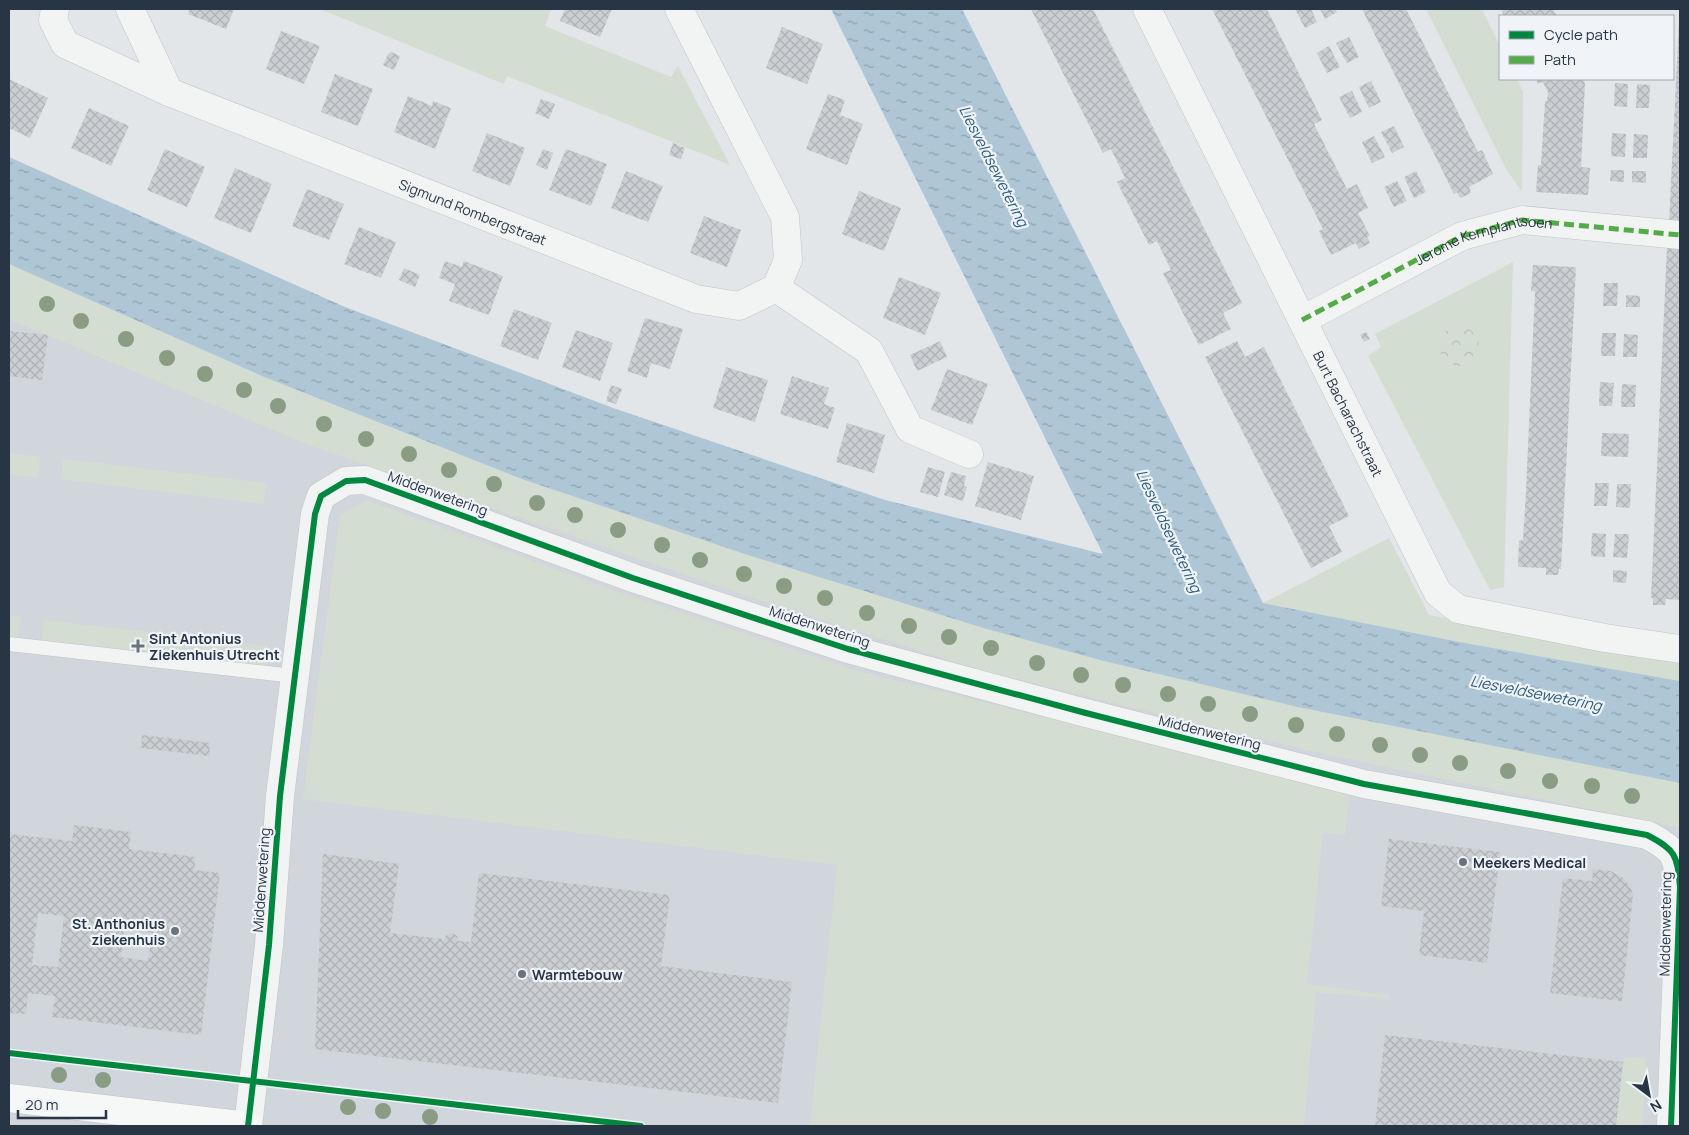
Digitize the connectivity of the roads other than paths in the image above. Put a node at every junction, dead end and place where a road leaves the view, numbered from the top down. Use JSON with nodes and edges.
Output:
{"nodes":[{"id":1,"x":56,"y":9,"type":"edge"},
{"id":2,"x":130,"y":9,"type":"edge"},
{"id":3,"x":679,"y":9,"type":"edge"},
{"id":4,"x":1147,"y":9,"type":"edge"},
{"id":5,"x":169,"y":92,"type":"junction"},
{"id":6,"x":1680,"y":235,"type":"edge"},
{"id":7,"x":776,"y":288,"type":"junction"},
{"id":8,"x":1302,"y":320,"type":"junction"},
{"id":9,"x":969,"y":454,"type":"dead end"},
{"id":10,"x":9,"y":644,"type":"edge"},
{"id":11,"x":1680,"y":649,"type":"edge"},
{"id":12,"x":294,"y":676,"type":"junction"},
{"id":13,"x":9,"y":1098,"type":"edge"},
{"id":14,"x":248,"y":1126,"type":"edge"},
{"id":15,"x":1671,"y":1126,"type":"edge"}],
"edges":[{"from":1,"to":5,"type":"street","name":"Sigmund Rombergstraat"},
{"from":2,"to":5,"type":"street"},
{"from":3,"to":7,"type":"street"},
{"from":4,"to":8,"type":"street","name":"Burt Bacharachstraat"},
{"from":5,"to":7,"type":"street","name":"Sigmund Rombergstraat"},
{"from":6,"to":8,"type":"street","name":"Jerome Kernplantsoen"},
{"from":7,"to":9,"type":"street"},
{"from":8,"to":11,"type":"street","name":"Burt Bacharachstraat"},
{"from":10,"to":12,"type":"lane"},
{"from":12,"to":14,"type":"street","name":"Middenwetering"},
{"from":12,"to":15,"type":"street","name":"Middenwetering"},
{"from":13,"to":14,"type":"main road"}]}
